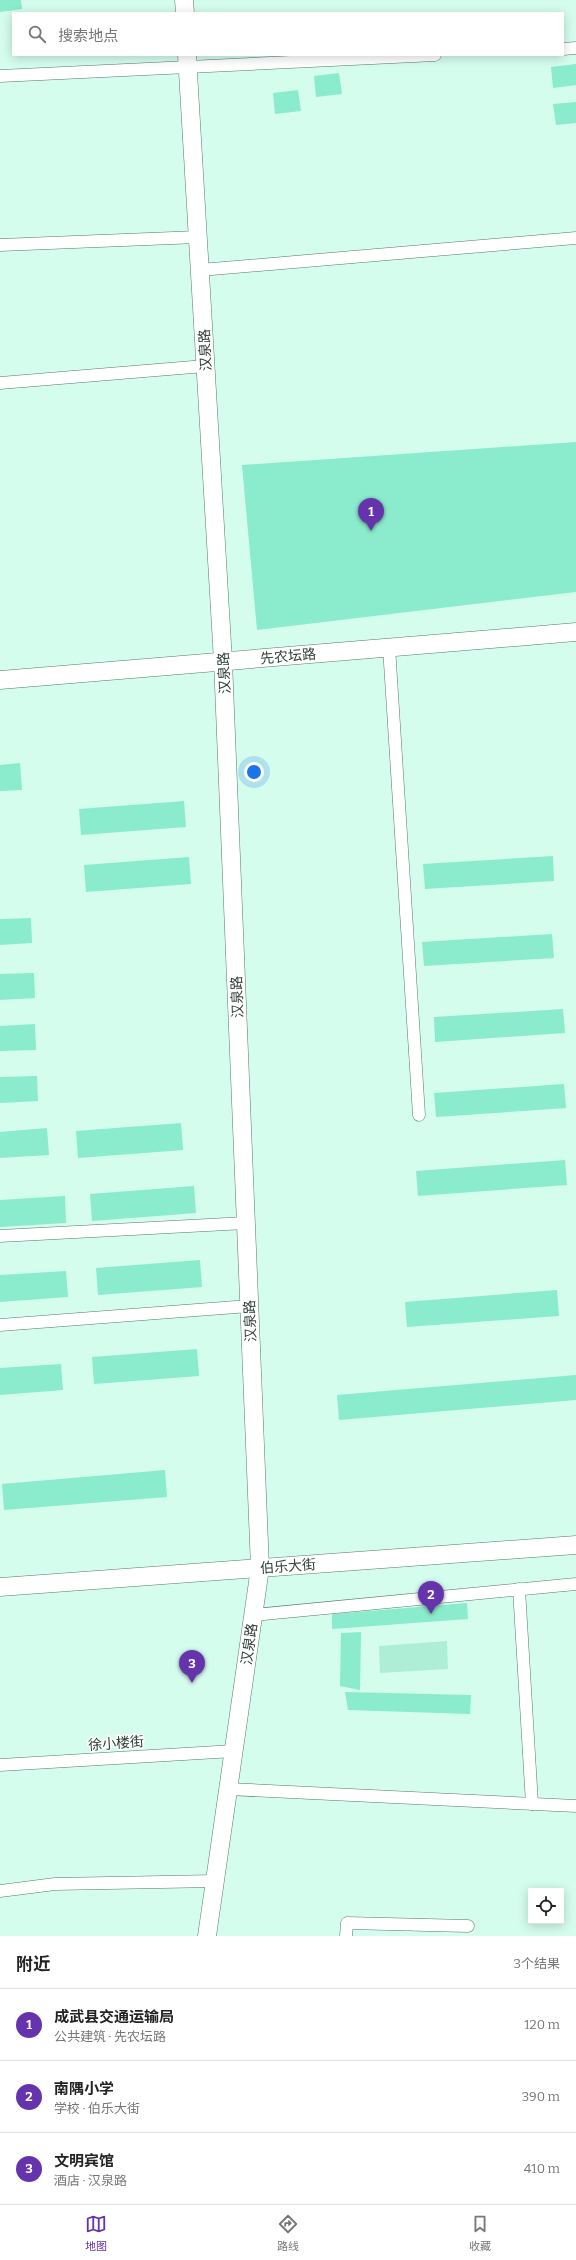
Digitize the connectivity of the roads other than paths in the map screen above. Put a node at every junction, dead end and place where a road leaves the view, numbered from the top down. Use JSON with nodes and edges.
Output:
{"nodes":[{"id":1,"x":184,"y":0,"type":"edge"},
{"id":2,"x":184,"y":12,"type":"edge"},
{"id":3,"x":576,"y":48,"type":"edge"},
{"id":4,"x":564,"y":49,"type":"edge"},
{"id":5,"x":394,"y":56,"type":"edge"},
{"id":6,"x":187,"y":61,"type":"edge"},
{"id":7,"x":0,"y":76,"type":"edge"},
{"id":8,"x":198,"y":237,"type":"junction"},
{"id":9,"x":576,"y":238,"type":"edge"},
{"id":10,"x":0,"y":245,"type":"edge"},
{"id":11,"x":200,"y":270,"type":"junction"},
{"id":12,"x":206,"y":366,"type":"junction"},
{"id":13,"x":0,"y":383,"type":"edge"},
{"id":14,"x":576,"y":632,"type":"edge"},
{"id":15,"x":389,"y":648,"type":"junction"},
{"id":16,"x":223,"y":661,"type":"junction"},
{"id":17,"x":0,"y":680,"type":"edge"},
{"id":18,"x":419,"y":1115,"type":"dead end"},
{"id":19,"x":246,"y":1223,"type":"junction"},
{"id":20,"x":0,"y":1236,"type":"edge"},
{"id":21,"x":249,"y":1306,"type":"junction"},
{"id":22,"x":0,"y":1325,"type":"edge"},
{"id":23,"x":576,"y":1544,"type":"edge"},
{"id":24,"x":260,"y":1568,"type":"junction"},
{"id":25,"x":576,"y":1584,"type":"edge"},
{"id":26,"x":0,"y":1587,"type":"edge"},
{"id":27,"x":519,"y":1590,"type":"junction"},
{"id":28,"x":253,"y":1615,"type":"junction"},
{"id":29,"x":234,"y":1751,"type":"junction"},
{"id":30,"x":0,"y":1765,"type":"edge"},
{"id":31,"x":228,"y":1789,"type":"junction"},
{"id":32,"x":532,"y":1804,"type":"junction"},
{"id":33,"x":576,"y":1806,"type":"edge"},
{"id":34,"x":215,"y":1881,"type":"junction"},
{"id":35,"x":0,"y":1891,"type":"edge"},
{"id":36,"x":468,"y":1926,"type":"dead end"},
{"id":37,"x":207,"y":1936,"type":"edge"},
{"id":38,"x":346,"y":1936,"type":"edge"}],
"edges":[{"from":1,"to":2,"type":"street"},
{"from":3,"to":4,"type":"street"},
{"from":5,"to":6,"type":"street"},
{"from":6,"to":7,"type":"street"},
{"from":6,"to":8,"type":"street","name":"汉泉路"},
{"from":8,"to":10,"type":"street"},
{"from":8,"to":11,"type":"street","name":"汉泉路"},
{"from":9,"to":11,"type":"street"},
{"from":11,"to":12,"type":"street","name":"汉泉路"},
{"from":12,"to":13,"type":"street"},
{"from":12,"to":16,"type":"street","name":"汉泉路"},
{"from":14,"to":15,"type":"street","name":"先农坛路"},
{"from":15,"to":16,"type":"street","name":"先农坛路"},
{"from":15,"to":18,"type":"street"},
{"from":16,"to":17,"type":"street","name":"先农坛路"},
{"from":16,"to":19,"type":"street","name":"汉泉路"},
{"from":19,"to":20,"type":"street"},
{"from":19,"to":21,"type":"street","name":"汉泉路"},
{"from":21,"to":22,"type":"street"},
{"from":21,"to":24,"type":"street","name":"汉泉路"},
{"from":23,"to":24,"type":"street","name":"伯乐大街"},
{"from":24,"to":26,"type":"street","name":"伯乐大街"},
{"from":24,"to":28,"type":"street","name":"汉泉路"},
{"from":25,"to":27,"type":"street"},
{"from":27,"to":28,"type":"street"},
{"from":27,"to":32,"type":"street"},
{"from":28,"to":29,"type":"street","name":"汉泉路"},
{"from":29,"to":30,"type":"street","name":"徐小楼街"},
{"from":29,"to":31,"type":"street","name":"汉泉路"},
{"from":31,"to":32,"type":"street"},
{"from":31,"to":34,"type":"street","name":"汉泉路"},
{"from":32,"to":33,"type":"street"},
{"from":34,"to":35,"type":"street"},
{"from":34,"to":37,"type":"street","name":"汉泉路"},
{"from":36,"to":38,"type":"street"}]}
